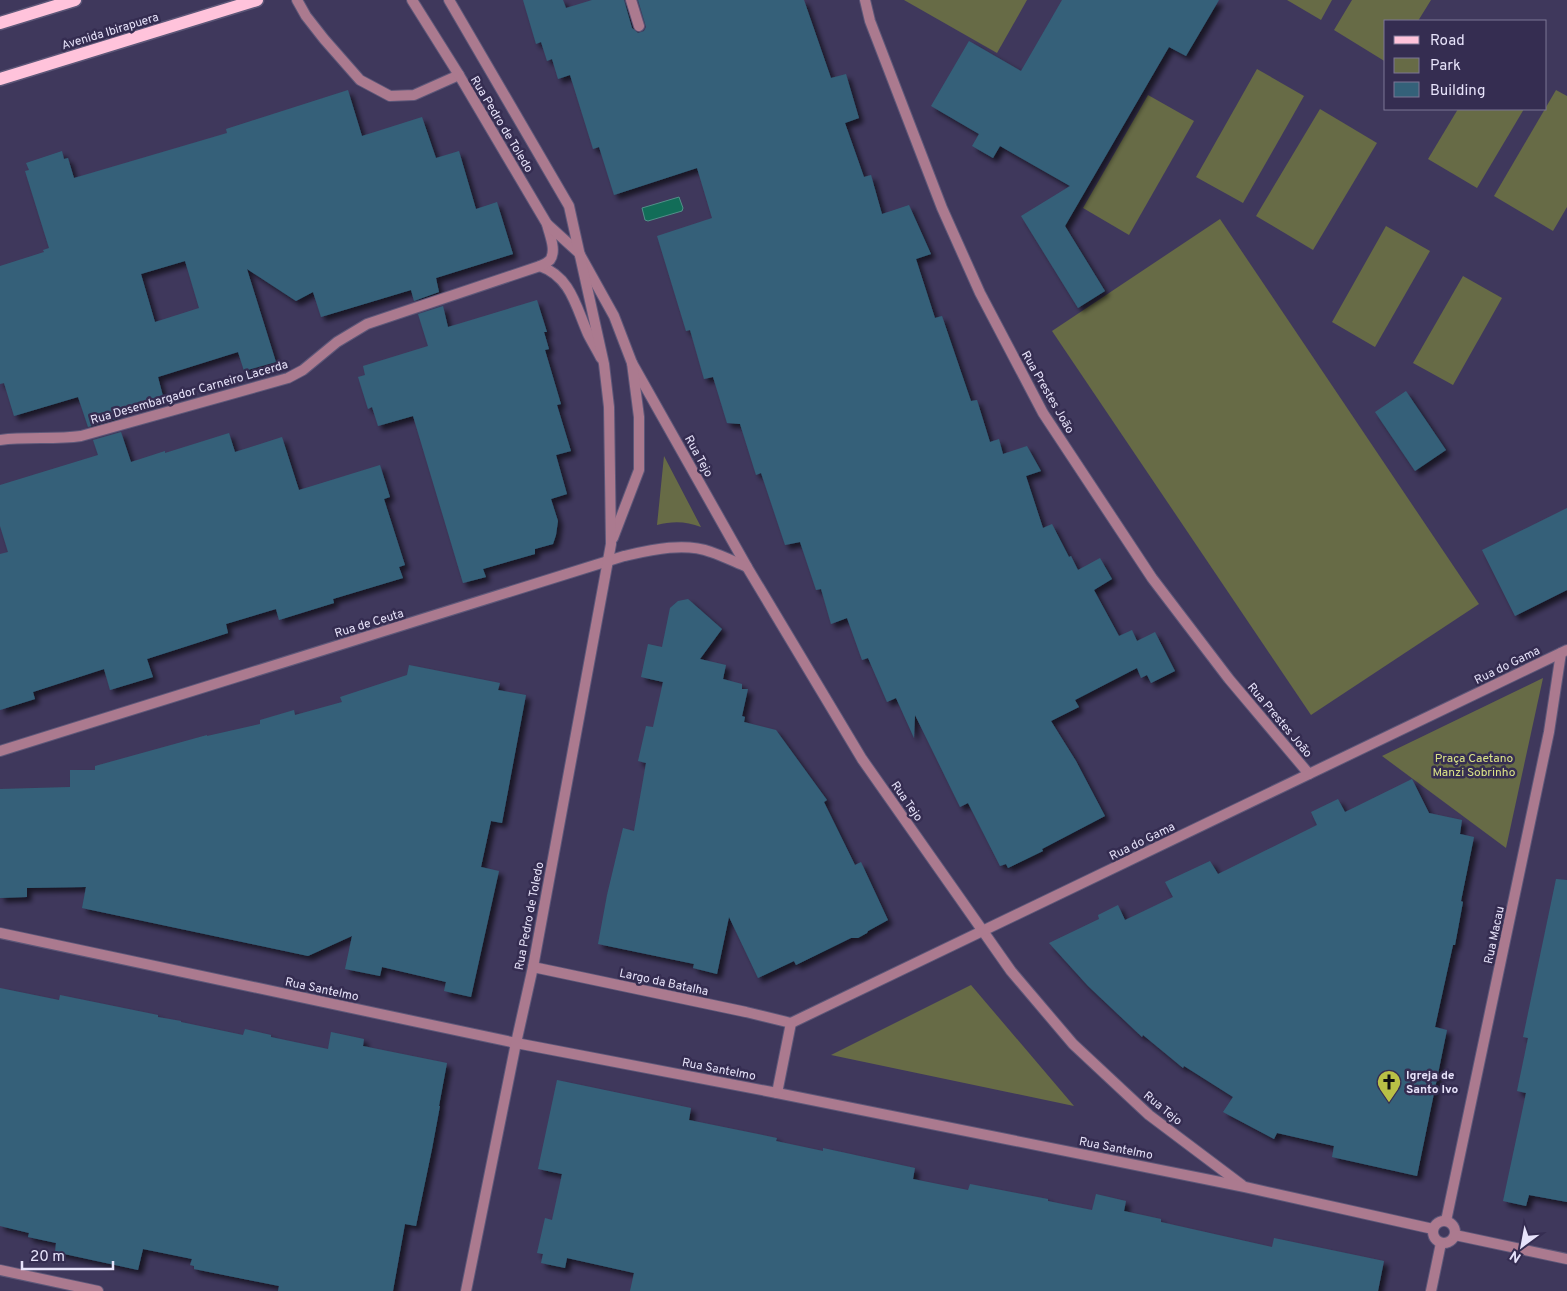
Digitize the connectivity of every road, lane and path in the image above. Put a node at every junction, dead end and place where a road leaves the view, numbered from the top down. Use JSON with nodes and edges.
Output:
{"nodes":[{"id":1,"x":75,"y":0,"type":"edge"},
{"id":2,"x":257,"y":0,"type":"edge"},
{"id":3,"x":297,"y":0,"type":"edge"},
{"id":4,"x":412,"y":0,"type":"edge"},
{"id":5,"x":449,"y":0,"type":"edge"},
{"id":6,"x":632,"y":0,"type":"edge"},
{"id":7,"x":865,"y":0,"type":"edge"},
{"id":8,"x":47,"y":4,"type":"edge"},
{"id":9,"x":0,"y":23,"type":"edge"},
{"id":10,"x":638,"y":26,"type":"dead end"},
{"id":11,"x":459,"y":75,"type":"junction"},
{"id":12,"x":0,"y":79,"type":"edge"},
{"id":13,"x":547,"y":224,"type":"junction"},
{"id":14,"x":580,"y":253,"type":"junction"},
{"id":15,"x":540,"y":266,"type":"junction"},
{"id":16,"x":632,"y":363,"type":"junction"},
{"id":17,"x":604,"y":364,"type":"junction"},
{"id":18,"x":0,"y":440,"type":"edge"},
{"id":19,"x":611,"y":544,"type":"junction"},
{"id":20,"x":608,"y":561,"type":"junction"},
{"id":21,"x":747,"y":568,"type":"junction"},
{"id":22,"x":1564,"y":651,"type":"edge"},
{"id":23,"x":0,"y":751,"type":"edge"},
{"id":24,"x":1309,"y":774,"type":"junction"},
{"id":25,"x":983,"y":932,"type":"junction"},
{"id":26,"x":0,"y":933,"type":"edge"},
{"id":27,"x":533,"y":967,"type":"junction"},
{"id":28,"x":791,"y":1024,"type":"junction"},
{"id":29,"x":516,"y":1043,"type":"junction"},
{"id":30,"x":777,"y":1093,"type":"junction"},
{"id":31,"x":1244,"y":1187,"type":"junction"},
{"id":32,"x":1446,"y":1221,"type":"junction"},
{"id":33,"x":1433,"y":1229,"type":"junction"},
{"id":34,"x":1455,"y":1235,"type":"junction"},
{"id":35,"x":1441,"y":1243,"type":"junction"},
{"id":36,"x":1567,"y":1259,"type":"edge"},
{"id":37,"x":0,"y":1270,"type":"edge"},
{"id":38,"x":98,"y":1291,"type":"edge"},
{"id":39,"x":466,"y":1291,"type":"edge"},
{"id":40,"x":1431,"y":1291,"type":"edge"}],
"edges":[{"from":1,"to":8,"type":"main road"},
{"from":2,"to":12,"type":"main road","name":"Avenida Ibirapuera"},
{"from":3,"to":11,"type":"street"},
{"from":4,"to":11,"type":"street","name":"Rua Pedro de Toledo"},
{"from":5,"to":14,"type":"street","name":"Rua Pedro de Toledo"},
{"from":6,"to":10,"type":"street"},
{"from":7,"to":24,"type":"street","name":"Rua Prestes João"},
{"from":8,"to":9,"type":"main road"},
{"from":11,"to":13,"type":"street","name":"Rua Pedro de Toledo"},
{"from":13,"to":14,"type":"street","name":"Rua Pedro de Toledo"},
{"from":13,"to":15,"type":"street"},
{"from":14,"to":16,"type":"street","name":"Rua Pedro de Toledo"},
{"from":14,"to":17,"type":"street","name":"Rua Pedro de Toledo"},
{"from":15,"to":17,"type":"street"},
{"from":15,"to":18,"type":"street","name":"Rua Desembargador Carneiro Lacerda"},
{"from":16,"to":19,"type":"street","name":"Rua Pedro de Toledo"},
{"from":16,"to":21,"type":"street","name":"Rua Tejo"},
{"from":17,"to":19,"type":"street","name":"Rua Pedro de Toledo"},
{"from":19,"to":20,"type":"street","name":"Rua Pedro de Toledo"},
{"from":20,"to":21,"type":"street","name":"Rua de Ceuta"},
{"from":20,"to":23,"type":"street","name":"Rua de Ceuta"},
{"from":20,"to":27,"type":"street","name":"Rua Pedro de Toledo"},
{"from":21,"to":25,"type":"street","name":"Rua Tejo"},
{"from":22,"to":24,"type":"street","name":"Rua do Gama"},
{"from":22,"to":32,"type":"street","name":"Rua Macau"},
{"from":24,"to":25,"type":"street","name":"Rua do Gama"},
{"from":25,"to":28,"type":"street","name":"Rua do Gama"},
{"from":25,"to":31,"type":"street","name":"Rua Tejo"},
{"from":26,"to":29,"type":"street","name":"Rua Santelmo"},
{"from":27,"to":28,"type":"street","name":"Largo da Batalha"},
{"from":27,"to":29,"type":"street","name":"Rua Pedro de Toledo"},
{"from":28,"to":30,"type":"street"},
{"from":29,"to":30,"type":"street","name":"Rua Santelmo"},
{"from":29,"to":39,"type":"street","name":"Rua Pedro de Toledo"},
{"from":30,"to":31,"type":"street","name":"Rua Santelmo"},
{"from":31,"to":33,"type":"street","name":"Rua Santelmo"},
{"from":32,"to":33,"type":"street"},
{"from":32,"to":34,"type":"street"},
{"from":33,"to":35,"type":"street"},
{"from":34,"to":35,"type":"street"},
{"from":34,"to":36,"type":"street"},
{"from":35,"to":40,"type":"street"},
{"from":37,"to":38,"type":"street"}]}
